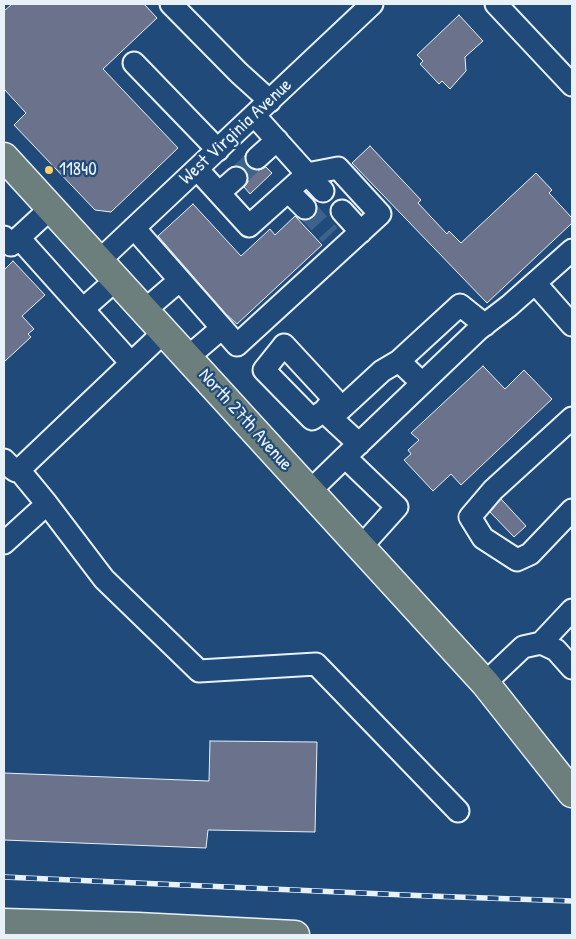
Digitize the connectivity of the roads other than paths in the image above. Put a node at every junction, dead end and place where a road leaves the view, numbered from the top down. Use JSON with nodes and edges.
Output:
{"nodes":[{"id":1,"x":171,"y":4,"type":"edge"},
{"id":2,"x":372,"y":4,"type":"edge"},
{"id":3,"x":496,"y":4,"type":"edge"},
{"id":4,"x":134,"y":63,"type":"dead end"},
{"id":5,"x":572,"y":85,"type":"edge"},
{"id":6,"x":270,"y":100,"type":"junction"},
{"id":7,"x":254,"y":115,"type":"junction"},
{"id":8,"x":277,"y":140,"type":"junction"},
{"id":9,"x":218,"y":150,"type":"junction"},
{"id":10,"x":4,"y":157,"type":"edge"},
{"id":11,"x":257,"y":158,"type":"tunnel mouth"},
{"id":12,"x":197,"y":169,"type":"junction"},
{"id":13,"x":307,"y":174,"type":"junction"},
{"id":14,"x":236,"y":178,"type":"tunnel mouth"},
{"id":15,"x":288,"y":190,"type":"junction"},
{"id":16,"x":323,"y":191,"type":"tunnel mouth"},
{"id":17,"x":219,"y":193,"type":"junction"},
{"id":18,"x":51,"y":208,"type":"junction"},
{"id":19,"x":305,"y":208,"type":"tunnel mouth"},
{"id":20,"x":342,"y":211,"type":"dead end"},
{"id":21,"x":134,"y":228,"type":"junction"},
{"id":22,"x":361,"y":232,"type":"junction"},
{"id":23,"x":11,"y":238,"type":"edge"},
{"id":24,"x":572,"y":250,"type":"edge"},
{"id":25,"x":108,"y":270,"type":"junction"},
{"id":26,"x":180,"y":280,"type":"junction"},
{"id":27,"x":535,"y":283,"type":"junction"},
{"id":28,"x":83,"y":309,"type":"junction"},
{"id":29,"x":145,"y":310,"type":"junction"},
{"id":30,"x":485,"y":325,"type":"junction"},
{"id":31,"x":572,"y":325,"type":"edge"},
{"id":32,"x":222,"y":328,"type":"junction"},
{"id":33,"x":165,"y":331,"type":"junction"},
{"id":34,"x":188,"y":357,"type":"junction"},
{"id":35,"x":399,"y":361,"type":"junction"},
{"id":36,"x":131,"y":363,"type":"junction"},
{"id":37,"x":422,"y":383,"type":"junction"},
{"id":38,"x":572,"y":418,"type":"edge"},
{"id":39,"x":352,"y":450,"type":"junction"},
{"id":40,"x":11,"y":465,"type":"edge"},
{"id":41,"x":310,"y":492,"type":"junction"},
{"id":42,"x":47,"y":504,"type":"junction"},
{"id":43,"x":572,"y":510,"type":"edge"},
{"id":44,"x":4,"y":543,"type":"edge"},
{"id":45,"x":361,"y":547,"type":"junction"},
{"id":46,"x":572,"y":610,"type":"edge"},
{"id":47,"x":541,"y":643,"type":"junction"},
{"id":48,"x":572,"y":668,"type":"edge"},
{"id":49,"x":485,"y":683,"type":"junction"},
{"id":50,"x":572,"y":764,"type":"edge"},
{"id":51,"x":572,"y":794,"type":"edge"},
{"id":52,"x":458,"y":811,"type":"dead end"},
{"id":53,"x":4,"y":923,"type":"edge"},
{"id":54,"x":295,"y":935,"type":"edge"}],
"edges":[{"from":1,"to":6,"type":"street"},
{"from":2,"to":6,"type":"street","name":"West Virginia Avenue"},
{"from":3,"to":5,"type":"street"},
{"from":4,"to":9,"type":"street"},
{"from":6,"to":7,"type":"street","name":"West Virginia Avenue"},
{"from":7,"to":8,"type":"street"},
{"from":7,"to":9,"type":"street","name":"West Virginia Avenue"},
{"from":8,"to":11,"type":"street"},
{"from":8,"to":13,"type":"street"},
{"from":9,"to":12,"type":"street","name":"West Virginia Avenue"},
{"from":10,"to":18,"type":"main road","name":"North 27th Avenue"},
{"from":12,"to":17,"type":"street"},
{"from":12,"to":21,"type":"street","name":"West Virginia Avenue"},
{"from":13,"to":15,"type":"street"},
{"from":13,"to":16,"type":"street"},
{"from":13,"to":22,"type":"street"},
{"from":14,"to":17,"type":"street"},
{"from":15,"to":17,"type":"street"},
{"from":15,"to":19,"type":"street"},
{"from":18,"to":23,"type":"street"},
{"from":18,"to":25,"type":"main road","name":"North 27th Avenue"},
{"from":20,"to":22,"type":"street"},
{"from":21,"to":25,"type":"street","name":"West Virginia Avenue"},
{"from":21,"to":26,"type":"street"},
{"from":22,"to":32,"type":"street"},
{"from":23,"to":28,"type":"street"},
{"from":24,"to":27,"type":"street"},
{"from":25,"to":28,"type":"street","name":"West Virginia Avenue"},
{"from":25,"to":29,"type":"main road","name":"North 27th Avenue"},
{"from":26,"to":29,"type":"street"},
{"from":26,"to":32,"type":"street"},
{"from":27,"to":30,"type":"street"},
{"from":27,"to":31,"type":"street"},
{"from":28,"to":36,"type":"street"},
{"from":29,"to":33,"type":"main road","name":"North 27th Avenue"},
{"from":30,"to":35,"type":"street"},
{"from":30,"to":37,"type":"street"},
{"from":32,"to":34,"type":"street"},
{"from":33,"to":34,"type":"main road","name":"North 27th Avenue"},
{"from":33,"to":36,"type":"street"},
{"from":34,"to":41,"type":"main road","name":"North 27th Avenue"},
{"from":35,"to":37,"type":"street"},
{"from":35,"to":39,"type":"street"},
{"from":36,"to":40,"type":"street"},
{"from":37,"to":39,"type":"street"},
{"from":38,"to":43,"type":"street"},
{"from":39,"to":41,"type":"street"},
{"from":39,"to":45,"type":"street"},
{"from":40,"to":42,"type":"street"},
{"from":41,"to":45,"type":"main road","name":"North 27th Avenue"},
{"from":42,"to":44,"type":"street"},
{"from":42,"to":52,"type":"street"},
{"from":45,"to":49,"type":"main road","name":"North 27th Avenue"},
{"from":46,"to":47,"type":"street"},
{"from":47,"to":48,"type":"street"},
{"from":47,"to":49,"type":"street"},
{"from":49,"to":50,"type":"main road","name":"North 27th Avenue"},
{"from":49,"to":51,"type":"main road","name":"North 27th Avenue"},
{"from":53,"to":54,"type":"main road"}]}
